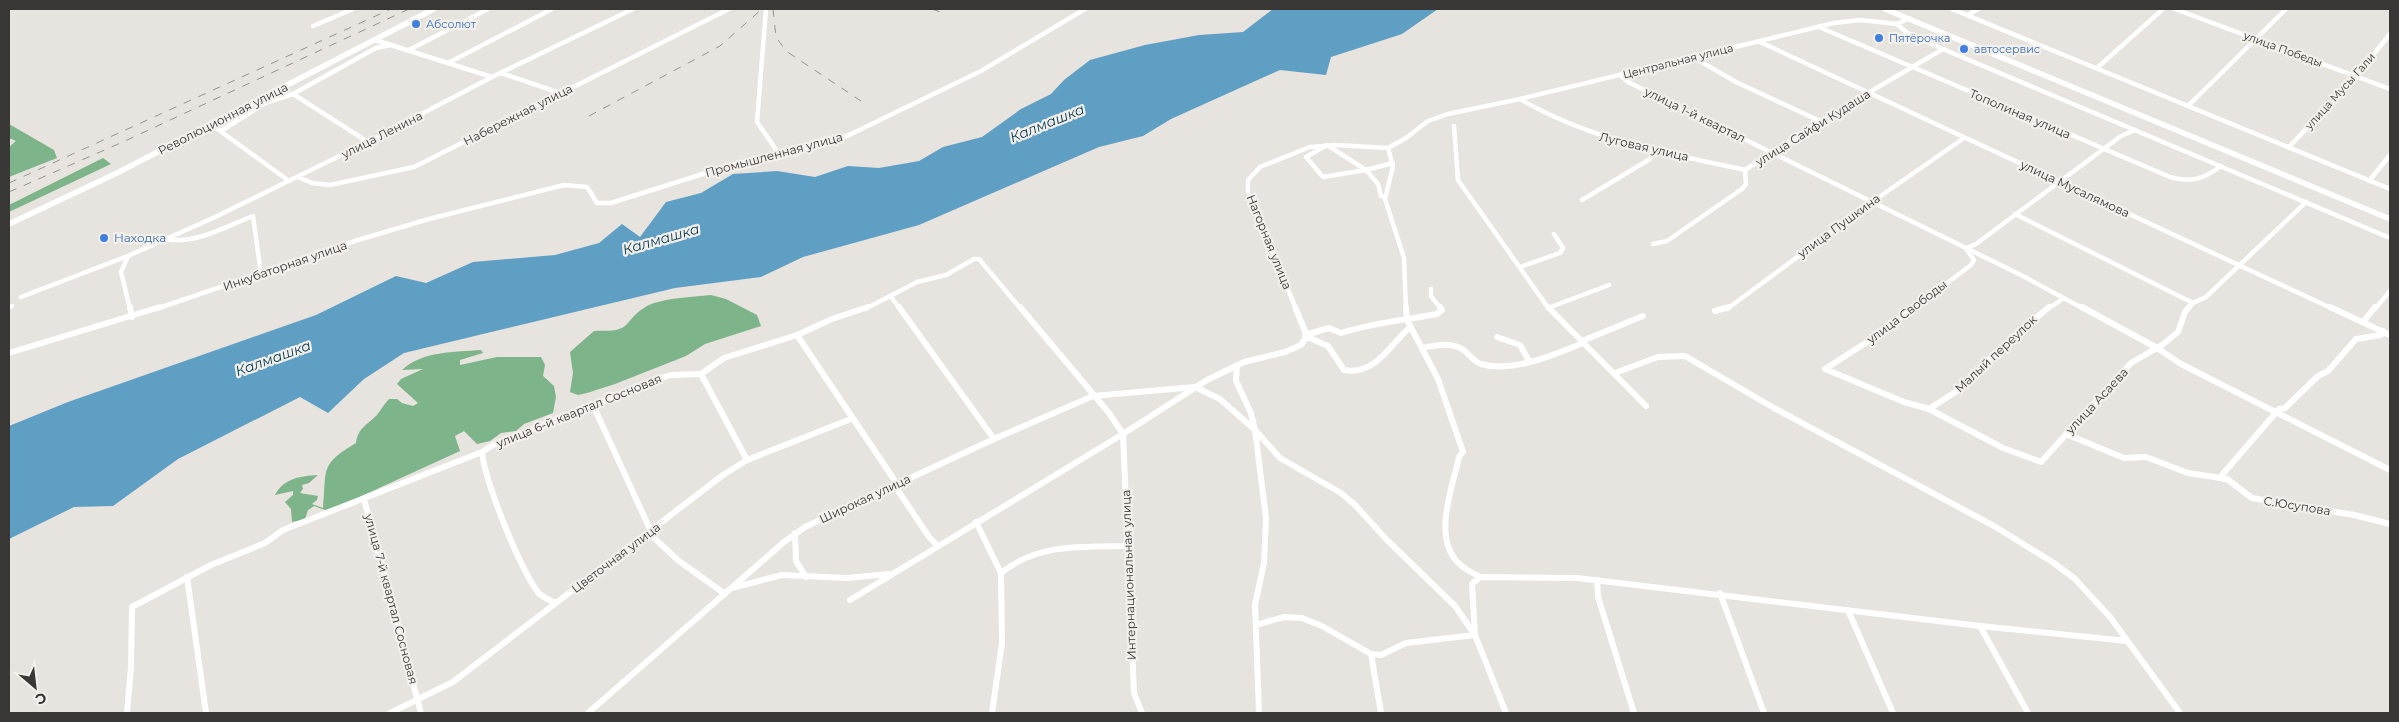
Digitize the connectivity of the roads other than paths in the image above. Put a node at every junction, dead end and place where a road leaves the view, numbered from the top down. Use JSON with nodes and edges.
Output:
{"nodes":[{"id":1,"x":353,"y":9,"type":"edge"},
{"id":2,"x":434,"y":9,"type":"edge"},
{"id":3,"x":488,"y":9,"type":"edge"},
{"id":4,"x":552,"y":9,"type":"edge"},
{"id":5,"x":633,"y":9,"type":"edge"},
{"id":6,"x":729,"y":9,"type":"edge"},
{"id":7,"x":766,"y":9,"type":"edge"},
{"id":8,"x":1085,"y":9,"type":"edge"},
{"id":9,"x":1884,"y":9,"type":"edge"},
{"id":10,"x":1952,"y":9,"type":"edge"},
{"id":11,"x":1978,"y":9,"type":"edge"},
{"id":12,"x":2162,"y":9,"type":"edge"},
{"id":13,"x":2175,"y":9,"type":"edge"},
{"id":14,"x":2286,"y":9,"type":"edge"},
{"id":15,"x":1968,"y":15,"type":"junction"},
{"id":16,"x":1909,"y":18,"type":"junction"},
{"id":17,"x":1897,"y":24,"type":"junction"},
{"id":18,"x":313,"y":26,"type":"dead end"},
{"id":19,"x":1819,"y":27,"type":"junction"},
{"id":20,"x":2390,"y":34,"type":"edge"},
{"id":21,"x":2257,"y":39,"type":"junction"},
{"id":22,"x":375,"y":40,"type":"junction"},
{"id":23,"x":1760,"y":42,"type":"junction"},
{"id":24,"x":391,"y":45,"type":"junction"},
{"id":25,"x":1943,"y":49,"type":"junction"},
{"id":26,"x":408,"y":50,"type":"junction"},
{"id":27,"x":1694,"y":57,"type":"junction"},
{"id":28,"x":448,"y":63,"type":"junction"},
{"id":29,"x":1912,"y":67,"type":"junction"},
{"id":30,"x":2097,"y":68,"type":"junction"},
{"id":31,"x":501,"y":73,"type":"junction"},
{"id":32,"x":1620,"y":75,"type":"junction"},
{"id":33,"x":2356,"y":76,"type":"junction"},
{"id":34,"x":492,"y":77,"type":"junction"},
{"id":35,"x":2390,"y":89,"type":"edge"},
{"id":36,"x":560,"y":93,"type":"junction"},
{"id":37,"x":292,"y":94,"type":"junction"},
{"id":38,"x":1869,"y":94,"type":"junction"},
{"id":39,"x":1520,"y":99,"type":"junction"},
{"id":40,"x":2188,"y":106,"type":"junction"},
{"id":41,"x":1820,"y":121,"type":"junction"},
{"id":42,"x":212,"y":125,"type":"junction"},
{"id":43,"x":1454,"y":126,"type":"dead end"},
{"id":44,"x":2135,"y":130,"type":"junction"},
{"id":45,"x":221,"y":131,"type":"junction"},
{"id":46,"x":1964,"y":138,"type":"junction"},
{"id":47,"x":368,"y":142,"type":"junction"},
{"id":48,"x":1327,"y":145,"type":"junction"},
{"id":49,"x":2288,"y":147,"type":"junction"},
{"id":50,"x":1388,"y":148,"type":"junction"},
{"id":51,"x":1654,"y":150,"type":"junction"},
{"id":52,"x":2102,"y":150,"type":"junction"},
{"id":53,"x":1772,"y":153,"type":"junction"},
{"id":54,"x":779,"y":154,"type":"junction"},
{"id":55,"x":2390,"y":155,"type":"edge"},
{"id":56,"x":1393,"y":163,"type":"junction"},
{"id":57,"x":2221,"y":166,"type":"junction"},
{"id":58,"x":1362,"y":169,"type":"junction"},
{"id":59,"x":1745,"y":170,"type":"junction"},
{"id":60,"x":298,"y":177,"type":"junction"},
{"id":61,"x":2058,"y":181,"type":"junction"},
{"id":62,"x":2369,"y":181,"type":"junction"},
{"id":63,"x":289,"y":182,"type":"junction"},
{"id":64,"x":564,"y":185,"type":"joint"},
{"id":65,"x":2390,"y":189,"type":"edge"},
{"id":66,"x":1385,"y":197,"type":"junction"},
{"id":67,"x":1582,"y":200,"type":"dead end"},
{"id":68,"x":1872,"y":202,"type":"junction"},
{"id":69,"x":2306,"y":202,"type":"junction"},
{"id":70,"x":2015,"y":214,"type":"junction"},
{"id":71,"x":2390,"y":219,"type":"edge"},
{"id":72,"x":9,"y":224,"type":"edge"},
{"id":73,"x":1554,"y":234,"type":"dead end"},
{"id":74,"x":2390,"y":238,"type":"edge"},
{"id":75,"x":166,"y":239,"type":"junction"},
{"id":76,"x":1653,"y":244,"type":"dead end"},
{"id":77,"x":1966,"y":248,"type":"junction"},
{"id":78,"x":128,"y":256,"type":"junction"},
{"id":79,"x":2239,"y":265,"type":"junction"},
{"id":80,"x":1520,"y":267,"type":"junction"},
{"id":81,"x":261,"y":274,"type":"junction"},
{"id":82,"x":1609,"y":285,"type":"dead end"},
{"id":83,"x":1431,"y":289,"type":"dead end"},
{"id":84,"x":2390,"y":291,"type":"edge"},
{"id":85,"x":21,"y":297,"type":"dead end"},
{"id":86,"x":891,"y":297,"type":"junction"},
{"id":87,"x":2064,"y":298,"type":"junction"},
{"id":88,"x":2193,"y":303,"type":"junction"},
{"id":89,"x":1548,"y":308,"type":"junction"},
{"id":90,"x":1715,"y":311,"type":"dead end"},
{"id":91,"x":1642,"y":316,"type":"dead end"},
{"id":92,"x":132,"y":317,"type":"junction"},
{"id":93,"x":1408,"y":320,"type":"junction"},
{"id":94,"x":2363,"y":322,"type":"junction"},
{"id":95,"x":1410,"y":327,"type":"junction"},
{"id":96,"x":2383,"y":331,"type":"junction"},
{"id":97,"x":1305,"y":334,"type":"junction"},
{"id":98,"x":797,"y":335,"type":"junction"},
{"id":99,"x":2390,"y":335,"type":"edge"},
{"id":100,"x":1496,"y":338,"type":"dead end"},
{"id":101,"x":1582,"y":342,"type":"junction"},
{"id":102,"x":1422,"y":348,"type":"junction"},
{"id":103,"x":2157,"y":348,"type":"junction"},
{"id":104,"x":9,"y":353,"type":"edge"},
{"id":105,"x":1530,"y":361,"type":"junction"},
{"id":106,"x":1237,"y":365,"type":"junction"},
{"id":107,"x":1615,"y":373,"type":"junction"},
{"id":108,"x":701,"y":374,"type":"junction"},
{"id":109,"x":1196,"y":387,"type":"junction"},
{"id":110,"x":1093,"y":396,"type":"junction"},
{"id":111,"x":593,"y":405,"type":"junction"},
{"id":112,"x":1646,"y":406,"type":"dead end"},
{"id":113,"x":1929,"y":409,"type":"junction"},
{"id":114,"x":2276,"y":412,"type":"junction"},
{"id":115,"x":851,"y":419,"type":"junction"},
{"id":116,"x":1255,"y":430,"type":"junction"},
{"id":117,"x":1123,"y":434,"type":"junction"},
{"id":118,"x":2066,"y":434,"type":"junction"},
{"id":119,"x":994,"y":438,"type":"junction"},
{"id":120,"x":482,"y":452,"type":"junction"},
{"id":121,"x":747,"y":460,"type":"junction"},
{"id":122,"x":2390,"y":470,"type":"edge"},
{"id":123,"x":2224,"y":478,"type":"junction"},
{"id":124,"x":897,"y":484,"type":"junction"},
{"id":125,"x":364,"y":498,"type":"junction"},
{"id":126,"x":976,"y":522,"type":"junction"},
{"id":127,"x":2390,"y":523,"type":"edge"},
{"id":128,"x":652,"y":531,"type":"junction"},
{"id":129,"x":795,"y":533,"type":"junction"},
{"id":130,"x":938,"y":546,"type":"junction"},
{"id":131,"x":1128,"y":546,"type":"junction"},
{"id":132,"x":1001,"y":573,"type":"junction"},
{"id":133,"x":891,"y":574,"type":"junction"},
{"id":134,"x":187,"y":577,"type":"junction"},
{"id":135,"x":806,"y":577,"type":"junction"},
{"id":136,"x":1480,"y":577,"type":"junction"},
{"id":137,"x":1597,"y":580,"type":"junction"},
{"id":138,"x":732,"y":588,"type":"junction"},
{"id":139,"x":1720,"y":593,"type":"junction"},
{"id":140,"x":725,"y":594,"type":"junction"},
{"id":141,"x":850,"y":600,"type":"dead end"},
{"id":142,"x":556,"y":604,"type":"junction"},
{"id":143,"x":1848,"y":610,"type":"junction"},
{"id":144,"x":1256,"y":625,"type":"junction"},
{"id":145,"x":1980,"y":626,"type":"junction"},
{"id":146,"x":1475,"y":635,"type":"junction"},
{"id":147,"x":2127,"y":641,"type":"junction"},
{"id":148,"x":1370,"y":654,"type":"junction"},
{"id":149,"x":418,"y":700,"type":"junction"},
{"id":150,"x":127,"y":713,"type":"edge"},
{"id":151,"x":206,"y":713,"type":"edge"},
{"id":152,"x":390,"y":713,"type":"edge"},
{"id":153,"x":421,"y":713,"type":"edge"},
{"id":154,"x":588,"y":713,"type":"edge"},
{"id":155,"x":992,"y":713,"type":"edge"},
{"id":156,"x":1142,"y":713,"type":"edge"},
{"id":157,"x":1259,"y":713,"type":"edge"},
{"id":158,"x":1381,"y":713,"type":"edge"},
{"id":159,"x":1506,"y":713,"type":"edge"},
{"id":160,"x":1634,"y":713,"type":"edge"},
{"id":161,"x":1764,"y":713,"type":"edge"},
{"id":162,"x":1893,"y":713,"type":"edge"},
{"id":163,"x":2028,"y":713,"type":"edge"},
{"id":164,"x":2180,"y":713,"type":"edge"}],
"edges":[{"from":1,"to":18,"type":"street"},
{"from":2,"to":22,"type":"main road","name":"Революционная улица"},
{"from":3,"to":26,"type":"street"},
{"from":4,"to":28,"type":"street"},
{"from":5,"to":31,"type":"street","name":"улица Ленина"},
{"from":6,"to":36,"type":"street","name":"Набережная улица"},
{"from":7,"to":54,"type":"street"},
{"from":8,"to":54,"type":"street","name":"Промышленная улица"},
{"from":9,"to":16,"type":"main road"},
{"from":10,"to":15,"type":"street"},
{"from":11,"to":15,"type":"street"},
{"from":12,"to":30,"type":"street"},
{"from":13,"to":21,"type":"street","name":"улица Победы"},
{"from":14,"to":21,"type":"street"},
{"from":15,"to":30,"type":"street"},
{"from":16,"to":17,"type":"street"},
{"from":16,"to":71,"type":"main road"},
{"from":17,"to":19,"type":"street","name":"Центральная улица"},
{"from":17,"to":25,"type":"street"},
{"from":19,"to":23,"type":"street","name":"Центральная улица"},
{"from":19,"to":29,"type":"street","name":"Тополиная улица"},
{"from":20,"to":33,"type":"street","name":"улица Мусы Гали"},
{"from":21,"to":33,"type":"street","name":"улица Победы"},
{"from":21,"to":40,"type":"street"},
{"from":22,"to":24,"type":"street"},
{"from":22,"to":42,"type":"main road","name":"Революционная улица"},
{"from":23,"to":27,"type":"street","name":"Центральная улица"},
{"from":23,"to":38,"type":"street","name":"улица Мусалямова"},
{"from":24,"to":26,"type":"street"},
{"from":24,"to":37,"type":"street"},
{"from":25,"to":29,"type":"street","name":"улица Сайфи Кудаша"},
{"from":25,"to":44,"type":"street"},
{"from":26,"to":28,"type":"street"},
{"from":27,"to":32,"type":"street","name":"Центральная улица"},
{"from":27,"to":41,"type":"street"},
{"from":28,"to":34,"type":"street"},
{"from":29,"to":38,"type":"street","name":"улица Сайфи Кудаша"},
{"from":29,"to":52,"type":"street","name":"Тополиная улица"},
{"from":30,"to":40,"type":"street"},
{"from":31,"to":34,"type":"street","name":"улица Ленина"},
{"from":31,"to":36,"type":"street"},
{"from":32,"to":39,"type":"street","name":"Центральная улица"},
{"from":32,"to":53,"type":"street","name":"улица 1-й квартал"},
{"from":33,"to":35,"type":"street","name":"улица Победы"},
{"from":33,"to":49,"type":"street","name":"улица Мусы Гали"},
{"from":34,"to":47,"type":"street","name":"улица Ленина"},
{"from":36,"to":60,"type":"street","name":"Набережная улица"},
{"from":37,"to":45,"type":"street"},
{"from":37,"to":47,"type":"street"},
{"from":38,"to":41,"type":"street","name":"улица Сайфи Кудаша"},
{"from":38,"to":46,"type":"street","name":"улица Мусалямова"},
{"from":39,"to":50,"type":"street","name":"Центральная улица"},
{"from":39,"to":51,"type":"street","name":"Луговая улица"},
{"from":40,"to":49,"type":"street"},
{"from":41,"to":53,"type":"street","name":"улица Сайфи Кудаша"},
{"from":42,"to":45,"type":"street"},
{"from":42,"to":72,"type":"main road","name":"Революционная улица"},
{"from":43,"to":80,"type":"street"},
{"from":44,"to":52,"type":"street"},
{"from":44,"to":57,"type":"street"},
{"from":45,"to":63,"type":"street"},
{"from":46,"to":61,"type":"street","name":"улица Мусалямова"},
{"from":46,"to":68,"type":"street","name":"улица Пушкина"},
{"from":47,"to":60,"type":"street","name":"улица Ленина"},
{"from":48,"to":50,"type":"street","name":"Нагорная улица"},
{"from":48,"to":58,"type":"street"},
{"from":48,"to":58,"type":"street"},
{"from":48,"to":97,"type":"street","name":"Нагорная улица"},
{"from":49,"to":62,"type":"street"},
{"from":50,"to":56,"type":"street"},
{"from":51,"to":59,"type":"street","name":"Луговая улица"},
{"from":51,"to":67,"type":"street"},
{"from":52,"to":57,"type":"street","name":"Тополиная улица"},
{"from":52,"to":61,"type":"street"},
{"from":53,"to":59,"type":"street","name":"улица Сайфи Кудаша"},
{"from":53,"to":68,"type":"street","name":"улица 1-й квартал"},
{"from":54,"to":64,"type":"street","name":"Промышленная улица"},
{"from":55,"to":62,"type":"street"},
{"from":56,"to":58,"type":"street"},
{"from":56,"to":66,"type":"street"},
{"from":57,"to":69,"type":"street"},
{"from":58,"to":66,"type":"street"},
{"from":59,"to":76,"type":"street","name":"улица Сайфи Кудаша"},
{"from":60,"to":63,"type":"street","name":"улица Ленина"},
{"from":61,"to":70,"type":"street"},
{"from":61,"to":79,"type":"street","name":"улица Мусалямова"},
{"from":62,"to":65,"type":"street"},
{"from":63,"to":75,"type":"street","name":"улица Ленина"},
{"from":64,"to":81,"type":"street","name":"Инкубаторная улица"},
{"from":66,"to":93,"type":"street"},
{"from":68,"to":77,"type":"street","name":"улица 1-й квартал"},
{"from":68,"to":90,"type":"street","name":"улица Пушкина"},
{"from":69,"to":74,"type":"street"},
{"from":69,"to":79,"type":"street","name":"улица Асаева"},
{"from":70,"to":77,"type":"street"},
{"from":70,"to":88,"type":"street"},
{"from":73,"to":80,"type":"street"},
{"from":75,"to":78,"type":"street","name":"улица Ленина"},
{"from":75,"to":81,"type":"street"},
{"from":77,"to":87,"type":"street","name":"улица 1-й квартал"},
{"from":77,"to":113,"type":"street","name":"улица Свободы"},
{"from":78,"to":85,"type":"street","name":"улица Ленина"},
{"from":78,"to":92,"type":"street"},
{"from":79,"to":88,"type":"street","name":"улица Асаева"},
{"from":79,"to":94,"type":"street","name":"улица Мусалямова"},
{"from":80,"to":89,"type":"street"},
{"from":81,"to":92,"type":"street","name":"Инкубаторная улица"},
{"from":82,"to":89,"type":"street"},
{"from":83,"to":93,"type":"street"},
{"from":84,"to":94,"type":"street"},
{"from":86,"to":98,"type":"street"},
{"from":86,"to":110,"type":"street"},
{"from":86,"to":119,"type":"street"},
{"from":87,"to":103,"type":"street","name":"улица 1-й квартал"},
{"from":87,"to":113,"type":"street","name":"Малый переулок"},
{"from":88,"to":103,"type":"street","name":"улица Асаева"},
{"from":89,"to":101,"type":"street"},
{"from":91,"to":101,"type":"street"},
{"from":92,"to":104,"type":"street","name":"Инкубаторная улица"},
{"from":93,"to":95,"type":"street"},
{"from":93,"to":97,"type":"street"},
{"from":94,"to":96,"type":"street","name":"улица Мусалямова"},
{"from":95,"to":97,"type":"street"},
{"from":95,"to":102,"type":"street"},
{"from":96,"to":99,"type":"street","name":"улица Мусалямова"},
{"from":96,"to":114,"type":"street"},
{"from":97,"to":106,"type":"street"},
{"from":98,"to":108,"type":"street"},
{"from":98,"to":115,"type":"street"},
{"from":100,"to":105,"type":"street"},
{"from":101,"to":105,"type":"street"},
{"from":101,"to":107,"type":"street"},
{"from":102,"to":105,"type":"street"},
{"from":102,"to":136,"type":"street"},
{"from":103,"to":114,"type":"street","name":"улица 1-й квартал"},
{"from":103,"to":118,"type":"street","name":"улица Асаева"},
{"from":106,"to":109,"type":"street"},
{"from":106,"to":116,"type":"street"},
{"from":107,"to":112,"type":"street"},
{"from":107,"to":147,"type":"street"},
{"from":108,"to":111,"type":"street","name":"улица 6-й квартал Сосновая"},
{"from":108,"to":121,"type":"street"},
{"from":109,"to":110,"type":"street","name":"Широкая улица"},
{"from":109,"to":116,"type":"street"},
{"from":109,"to":117,"type":"street"},
{"from":110,"to":117,"type":"street"},
{"from":110,"to":119,"type":"street","name":"Широкая улица"},
{"from":111,"to":120,"type":"street","name":"улица 6-й квартал Сосновая"},
{"from":111,"to":128,"type":"street"},
{"from":113,"to":118,"type":"street","name":"улица Асаева"},
{"from":114,"to":122,"type":"street","name":"улица 1-й квартал"},
{"from":114,"to":123,"type":"street"},
{"from":115,"to":121,"type":"street","name":"Цветочная улица"},
{"from":115,"to":124,"type":"street"},
{"from":116,"to":144,"type":"street"},
{"from":116,"to":146,"type":"street"},
{"from":117,"to":126,"type":"street"},
{"from":117,"to":131,"type":"street","name":"Интернациональная улица"},
{"from":118,"to":123,"type":"street","name":"С.Юсупова"},
{"from":119,"to":124,"type":"street","name":"Широкая улица"},
{"from":120,"to":125,"type":"street"},
{"from":120,"to":142,"type":"street","name":"улица 6-й квартал Сосновая"},
{"from":121,"to":128,"type":"street","name":"Цветочная улица"},
{"from":123,"to":127,"type":"street","name":"С.Юсупова"},
{"from":124,"to":129,"type":"street","name":"Широкая улица"},
{"from":124,"to":130,"type":"street"},
{"from":125,"to":134,"type":"street"},
{"from":125,"to":149,"type":"street","name":"улица 7-й квартал Сосновая"},
{"from":126,"to":130,"type":"street"},
{"from":126,"to":132,"type":"street"},
{"from":128,"to":140,"type":"street"},
{"from":128,"to":142,"type":"street","name":"Цветочная улица"},
{"from":129,"to":135,"type":"street"},
{"from":129,"to":138,"type":"street","name":"Широкая улица"},
{"from":130,"to":133,"type":"street"},
{"from":131,"to":132,"type":"street"},
{"from":131,"to":156,"type":"street","name":"Интернациональная улица"},
{"from":132,"to":155,"type":"street"},
{"from":133,"to":135,"type":"street"},
{"from":133,"to":141,"type":"street"},
{"from":134,"to":150,"type":"street"},
{"from":134,"to":151,"type":"street"},
{"from":135,"to":138,"type":"street"},
{"from":136,"to":137,"type":"street"},
{"from":136,"to":146,"type":"street"},
{"from":137,"to":139,"type":"street"},
{"from":137,"to":160,"type":"street"},
{"from":138,"to":140,"type":"street","name":"Широкая улица"},
{"from":139,"to":143,"type":"street"},
{"from":139,"to":161,"type":"street"},
{"from":140,"to":154,"type":"street","name":"Широкая улица"},
{"from":142,"to":149,"type":"street","name":"Цветочная улица"},
{"from":143,"to":145,"type":"street"},
{"from":143,"to":162,"type":"street"},
{"from":144,"to":148,"type":"street"},
{"from":144,"to":157,"type":"street"},
{"from":145,"to":147,"type":"street"},
{"from":145,"to":163,"type":"street"},
{"from":146,"to":148,"type":"street"},
{"from":146,"to":159,"type":"street"},
{"from":147,"to":164,"type":"street"},
{"from":148,"to":158,"type":"street"},
{"from":149,"to":152,"type":"street","name":"Цветочная улица"},
{"from":149,"to":153,"type":"street","name":"улица 7-й квартал Сосновая"}]}
